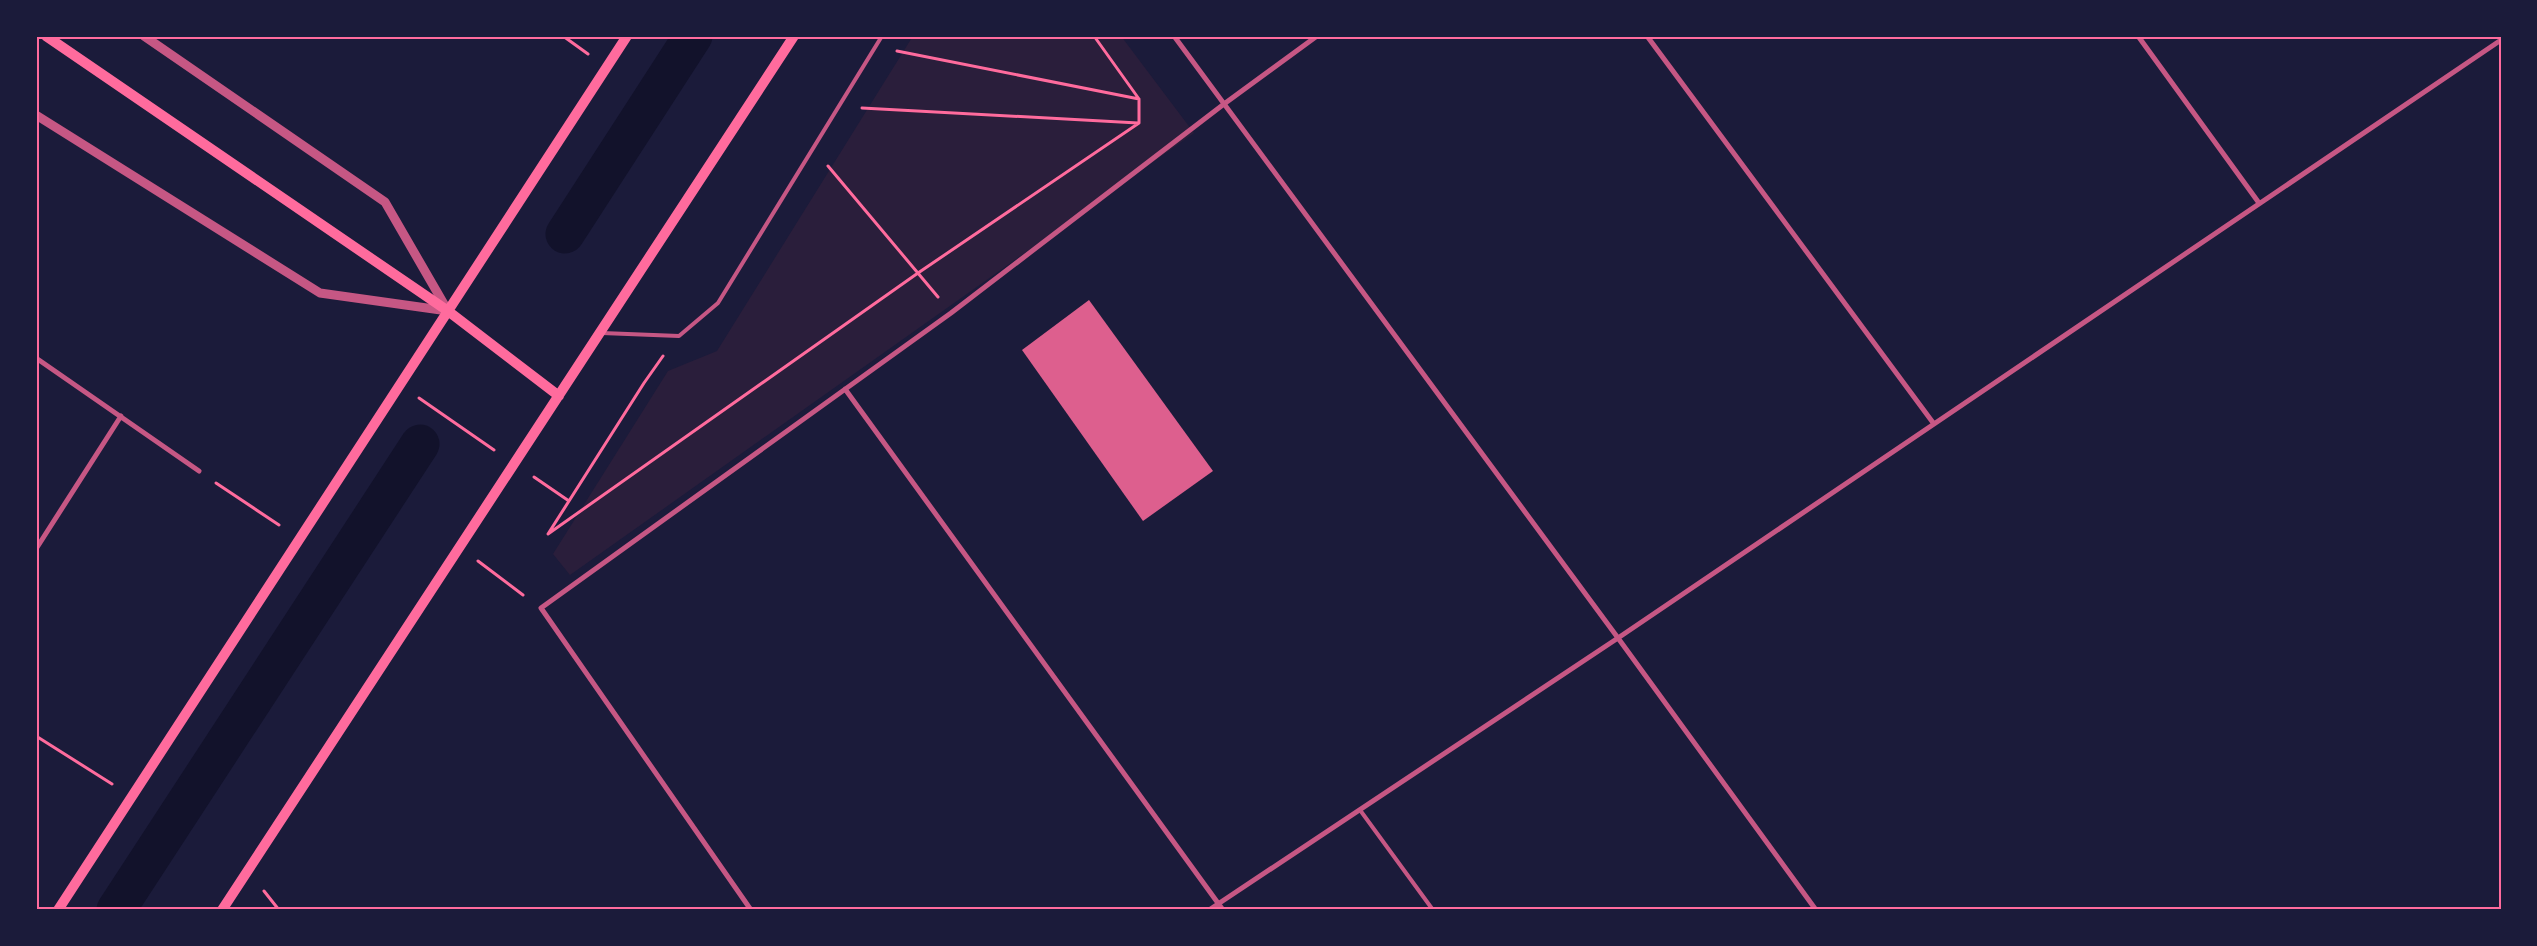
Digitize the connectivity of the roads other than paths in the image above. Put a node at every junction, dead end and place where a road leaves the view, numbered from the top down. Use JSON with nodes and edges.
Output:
{"nodes":[{"id":1,"x":46,"y":36,"type":"edge"},
{"id":2,"x":144,"y":36,"type":"edge"},
{"id":3,"x":627,"y":36,"type":"edge"},
{"id":4,"x":794,"y":36,"type":"edge"},
{"id":5,"x":882,"y":36,"type":"edge"},
{"id":6,"x":1174,"y":36,"type":"edge"},
{"id":7,"x":1317,"y":36,"type":"edge"},
{"id":8,"x":1647,"y":36,"type":"edge"},
{"id":9,"x":2138,"y":36,"type":"edge"},
{"id":10,"x":2501,"y":40,"type":"edge"},
{"id":11,"x":1224,"y":104,"type":"junction"},
{"id":12,"x":36,"y":115,"type":"edge"},
{"id":13,"x":2259,"y":203,"type":"junction"},
{"id":14,"x":448,"y":311,"type":"junction"},
{"id":15,"x":600,"y":333,"type":"junction"},
{"id":16,"x":36,"y":358,"type":"edge"},
{"id":17,"x":845,"y":388,"type":"junction"},
{"id":18,"x":559,"y":396,"type":"junction"},
{"id":19,"x":121,"y":416,"type":"junction"},
{"id":20,"x":1934,"y":424,"type":"junction"},
{"id":21,"x":199,"y":471,"type":"road end"},
{"id":22,"x":36,"y":549,"type":"edge"},
{"id":23,"x":1618,"y":638,"type":"junction"},
{"id":24,"x":1360,"y":810,"type":"junction"},
{"id":25,"x":1219,"y":903,"type":"junction"},
{"id":26,"x":58,"y":910,"type":"edge"},
{"id":27,"x":222,"y":910,"type":"edge"},
{"id":28,"x":751,"y":910,"type":"edge"},
{"id":29,"x":1209,"y":910,"type":"edge"},
{"id":30,"x":1223,"y":910,"type":"edge"},
{"id":31,"x":1432,"y":910,"type":"edge"},
{"id":32,"x":1816,"y":910,"type":"edge"}],
"edges":[{"from":1,"to":14,"type":"main road"},
{"from":2,"to":14,"type":"street"},
{"from":3,"to":14,"type":"main road"},
{"from":4,"to":15,"type":"main road"},
{"from":5,"to":15,"type":"lane"},
{"from":6,"to":11,"type":"street"},
{"from":7,"to":11,"type":"street"},
{"from":8,"to":20,"type":"street"},
{"from":9,"to":13,"type":"street"},
{"from":10,"to":13,"type":"street"},
{"from":11,"to":17,"type":"street"},
{"from":11,"to":23,"type":"street"},
{"from":12,"to":14,"type":"street"},
{"from":13,"to":20,"type":"street"},
{"from":14,"to":18,"type":"main road"},
{"from":14,"to":26,"type":"main road"},
{"from":15,"to":18,"type":"main road"},
{"from":16,"to":19,"type":"street"},
{"from":17,"to":25,"type":"street"},
{"from":17,"to":28,"type":"street"},
{"from":18,"to":27,"type":"main road"},
{"from":19,"to":21,"type":"street"},
{"from":19,"to":22,"type":"street"},
{"from":20,"to":23,"type":"street"},
{"from":23,"to":24,"type":"street"},
{"from":23,"to":32,"type":"street"},
{"from":24,"to":25,"type":"street"},
{"from":24,"to":31,"type":"lane"},
{"from":25,"to":29,"type":"street"},
{"from":25,"to":30,"type":"street"}]}
